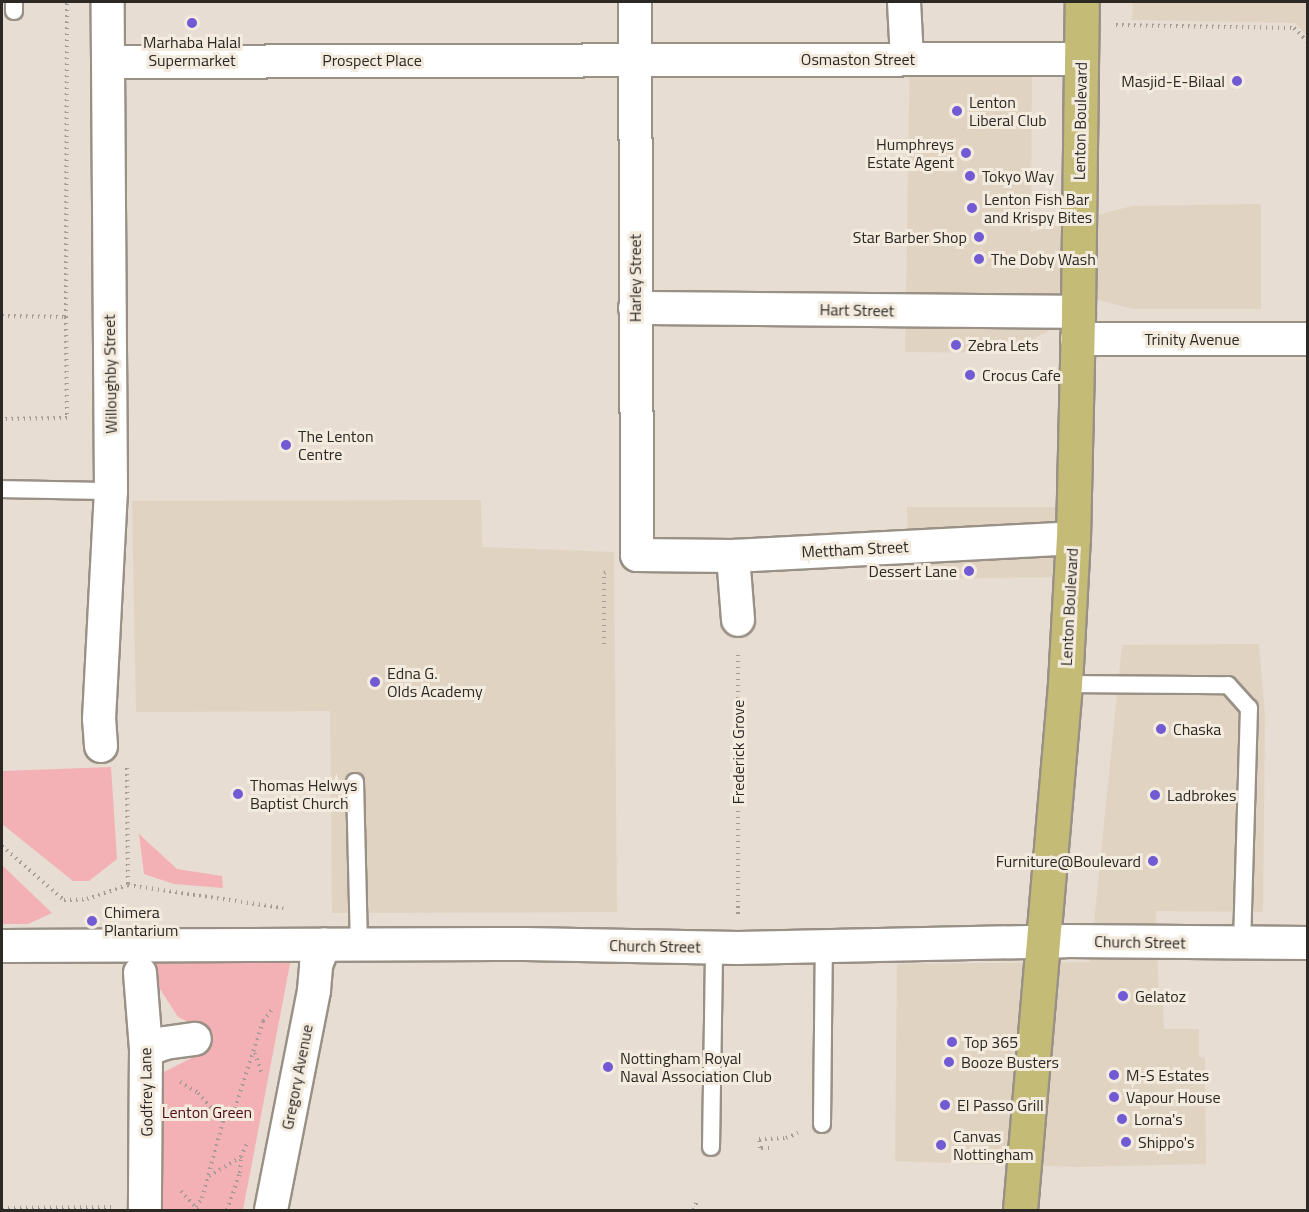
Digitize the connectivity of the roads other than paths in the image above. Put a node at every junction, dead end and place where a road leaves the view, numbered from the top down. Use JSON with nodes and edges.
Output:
{"nodes":[{"id":1,"x":108,"y":2,"type":"edge"},
{"id":2,"x":635,"y":2,"type":"edge"},
{"id":3,"x":904,"y":2,"type":"edge"},
{"id":4,"x":1082,"y":13,"type":"edge"},
{"id":5,"x":907,"y":59,"type":"junction"},
{"id":6,"x":1080,"y":59,"type":"junction"},
{"id":7,"x":635,"y":60,"type":"junction"},
{"id":8,"x":108,"y":62,"type":"junction"},
{"id":9,"x":635,"y":308,"type":"junction"},
{"id":10,"x":1078,"y":326,"type":"junction"},
{"id":11,"x":1308,"y":339,"type":"edge"},
{"id":12,"x":2,"y":489,"type":"edge"},
{"id":13,"x":111,"y":490,"type":"junction"},
{"id":14,"x":1072,"y":537,"type":"junction"},
{"id":15,"x":637,"y":555,"type":"joint"},
{"id":16,"x":733,"y":556,"type":"junction"},
{"id":17,"x":738,"y":620,"type":"road end"},
{"id":18,"x":1065,"y":684,"type":"junction"},
{"id":19,"x":114,"y":754,"type":"road end"},
{"id":20,"x":355,"y":782,"type":"dead end"},
{"id":21,"x":1043,"y":942,"type":"junction"},
{"id":22,"x":1242,"y":943,"type":"junction"},
{"id":23,"x":1308,"y":943,"type":"edge"},
{"id":24,"x":824,"y":944,"type":"junction"},
{"id":25,"x":324,"y":945,"type":"junction"},
{"id":26,"x":2,"y":946,"type":"edge"},
{"id":27,"x":359,"y":946,"type":"junction"},
{"id":28,"x":726,"y":947,"type":"junction"},
{"id":29,"x":140,"y":973,"type":"dead end"},
{"id":30,"x":822,"y":1124,"type":"dead end"},
{"id":31,"x":711,"y":1147,"type":"dead end"},
{"id":32,"x":145,"y":1209,"type":"edge"},
{"id":33,"x":271,"y":1210,"type":"edge"},
{"id":34,"x":1020,"y":1210,"type":"edge"}],
"edges":[{"from":1,"to":8,"type":"street","name":"Willoughby Street"},
{"from":2,"to":7,"type":"street","name":"Harley Street"},
{"from":3,"to":5,"type":"street"},
{"from":4,"to":6,"type":"main road","name":"Lenton Boulevard"},
{"from":5,"to":6,"type":"street","name":"Osmaston Street"},
{"from":5,"to":7,"type":"street","name":"Osmaston Street"},
{"from":6,"to":10,"type":"main road","name":"Lenton Boulevard"},
{"from":7,"to":8,"type":"street","name":"Prospect Place"},
{"from":7,"to":9,"type":"street","name":"Harley Street"},
{"from":8,"to":13,"type":"street","name":"Willoughby Street"},
{"from":9,"to":10,"type":"street","name":"Hart Street"},
{"from":9,"to":15,"type":"street","name":"Harley Street"},
{"from":10,"to":11,"type":"street","name":"Trinity Avenue"},
{"from":10,"to":14,"type":"main road","name":"Lenton Boulevard"},
{"from":12,"to":13,"type":"lane"},
{"from":13,"to":19,"type":"street","name":"Willoughby Street"},
{"from":14,"to":16,"type":"street","name":"Mettham Street"},
{"from":14,"to":18,"type":"main road","name":"Lenton Boulevard"},
{"from":15,"to":16,"type":"street","name":"Mettham Street"},
{"from":16,"to":17,"type":"street"},
{"from":18,"to":21,"type":"main road","name":"Lenton Boulevard"},
{"from":18,"to":22,"type":"lane"},
{"from":20,"to":27,"type":"lane"},
{"from":21,"to":22,"type":"street","name":"Church Street"},
{"from":21,"to":24,"type":"street","name":"Church Street"},
{"from":21,"to":34,"type":"main road","name":"Lenton Boulevard"},
{"from":22,"to":23,"type":"street","name":"Church Street"},
{"from":24,"to":28,"type":"street","name":"Church Street"},
{"from":24,"to":30,"type":"lane"},
{"from":25,"to":26,"type":"street","name":"Church Street"},
{"from":25,"to":27,"type":"street","name":"Church Street"},
{"from":25,"to":33,"type":"street","name":"Gregory Avenue"},
{"from":27,"to":28,"type":"street","name":"Church Street"},
{"from":28,"to":31,"type":"lane"},
{"from":29,"to":32,"type":"street","name":"Godfrey Lane"}]}
